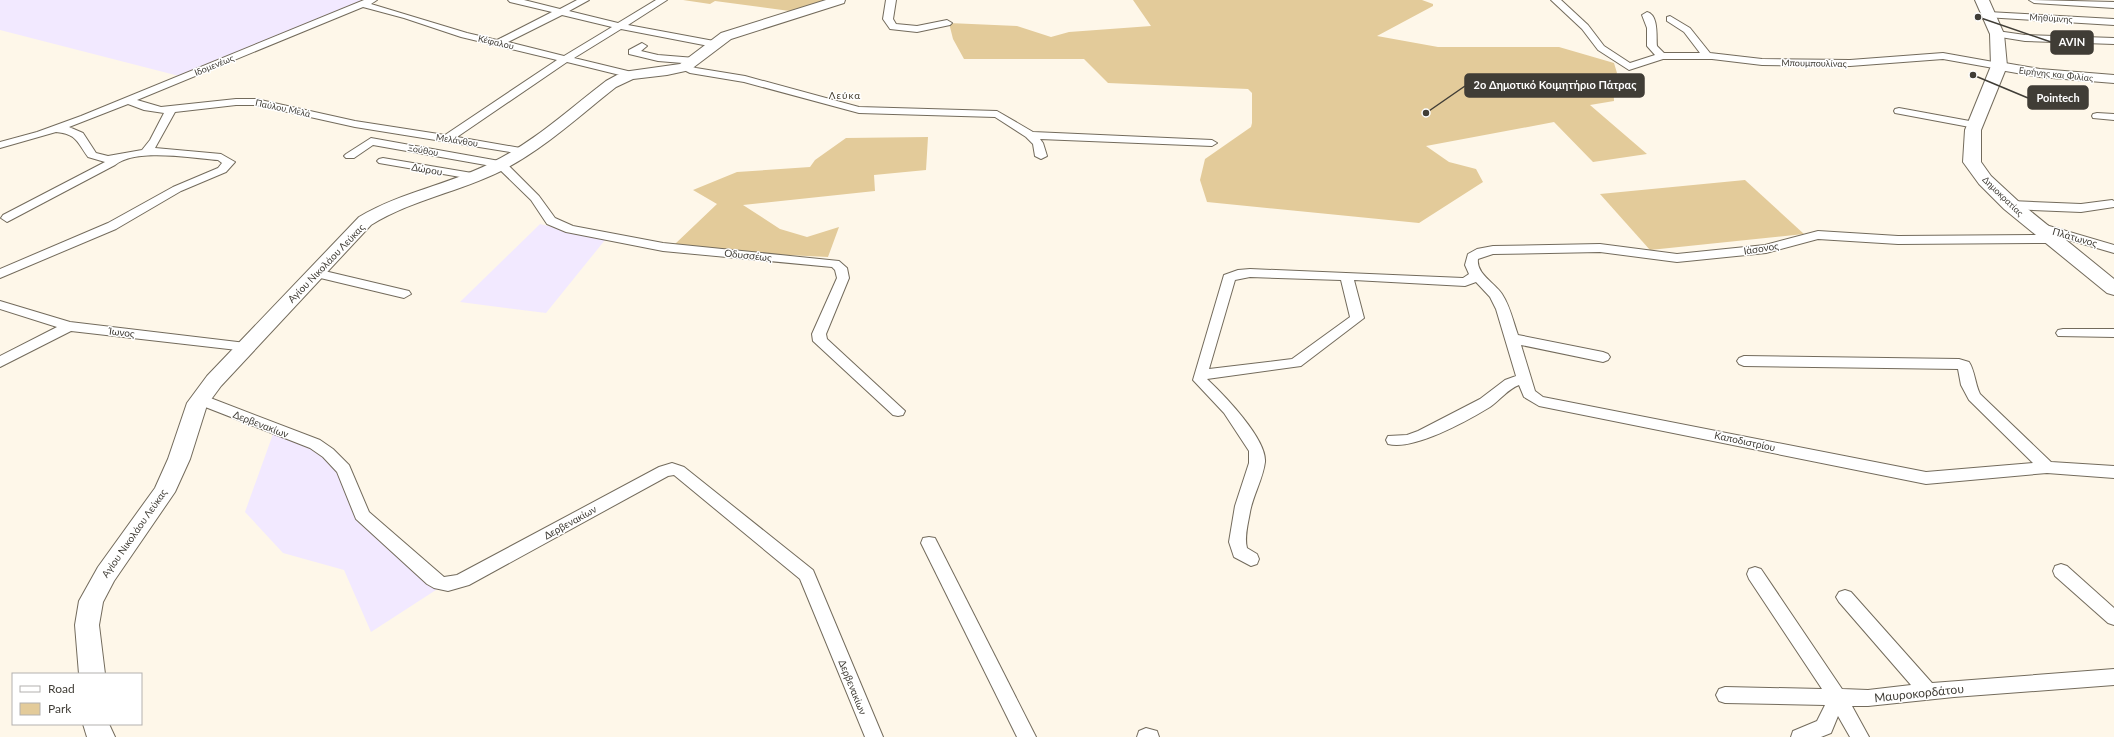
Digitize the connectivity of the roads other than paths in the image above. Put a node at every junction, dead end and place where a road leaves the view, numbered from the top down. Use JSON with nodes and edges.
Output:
{"nodes":[{"id":1,"x":372,"y":0,"type":"edge"},
{"id":2,"x":513,"y":0,"type":"edge"},
{"id":3,"x":584,"y":0,"type":"edge"},
{"id":4,"x":662,"y":0,"type":"edge"},
{"id":5,"x":838,"y":0,"type":"edge"},
{"id":6,"x":891,"y":0,"type":"edge"},
{"id":7,"x":1556,"y":0,"type":"edge"},
{"id":8,"x":2034,"y":0,"type":"edge"},
{"id":9,"x":362,"y":4,"type":"junction"},
{"id":10,"x":2114,"y":5,"type":"edge"},
{"id":11,"x":1985,"y":8,"type":"edge"},
{"id":12,"x":561,"y":12,"type":"junction"},
{"id":13,"x":1647,"y":15,"type":"dead end"},
{"id":14,"x":1670,"y":19,"type":"dead end"},
{"id":15,"x":2114,"y":22,"type":"edge"},
{"id":16,"x":946,"y":23,"type":"dead end"},
{"id":17,"x":620,"y":26,"type":"junction"},
{"id":18,"x":1997,"y":34,"type":"junction"},
{"id":19,"x":2114,"y":40,"type":"edge"},
{"id":20,"x":499,"y":43,"type":"junction"},
{"id":21,"x":714,"y":44,"type":"junction"},
{"id":22,"x":642,"y":46,"type":"dead end"},
{"id":23,"x":1662,"y":56,"type":"junction"},
{"id":24,"x":1707,"y":56,"type":"junction"},
{"id":25,"x":565,"y":59,"type":"junction"},
{"id":26,"x":1789,"y":62,"type":"junction"},
{"id":27,"x":689,"y":64,"type":"junction"},
{"id":28,"x":1999,"y":66,"type":"junction"},
{"id":29,"x":1798,"y":74,"type":"dead end"},
{"id":30,"x":632,"y":75,"type":"junction"},
{"id":31,"x":2114,"y":79,"type":"edge"},
{"id":32,"x":127,"y":100,"type":"junction"},
{"id":33,"x":171,"y":110,"type":"junction"},
{"id":34,"x":1899,"y":111,"type":"dead end"},
{"id":35,"x":2097,"y":116,"type":"dead end"},
{"id":36,"x":2114,"y":117,"type":"edge"},
{"id":37,"x":1975,"y":125,"type":"junction"},
{"id":38,"x":56,"y":129,"type":"junction"},
{"id":39,"x":392,"y":129,"type":"joint"},
{"id":40,"x":1030,"y":135,"type":"junction"},
{"id":41,"x":447,"y":139,"type":"junction"},
{"id":42,"x":1212,"y":144,"type":"dead end"},
{"id":43,"x":0,"y":145,"type":"edge"},
{"id":44,"x":522,"y":151,"type":"junction"},
{"id":45,"x":146,"y":152,"type":"junction"},
{"id":46,"x":350,"y":156,"type":"dead end"},
{"id":47,"x":1041,"y":156,"type":"dead end"},
{"id":48,"x":117,"y":158,"type":"junction"},
{"id":49,"x":383,"y":161,"type":"dead end"},
{"id":50,"x":501,"y":164,"type":"junction"},
{"id":51,"x":472,"y":176,"type":"junction"},
{"id":52,"x":2112,"y":204,"type":"dead end"},
{"id":53,"x":2011,"y":205,"type":"junction"},
{"id":54,"x":7,"y":218,"type":"dead end"},
{"id":55,"x":2035,"y":226,"type":"junction"},
{"id":56,"x":2051,"y":239,"type":"junction"},
{"id":57,"x":2114,"y":249,"type":"edge"},
{"id":58,"x":316,"y":273,"type":"junction"},
{"id":59,"x":0,"y":274,"type":"edge"},
{"id":60,"x":1476,"y":274,"type":"junction"},
{"id":61,"x":1346,"y":276,"type":"junction"},
{"id":62,"x":2114,"y":289,"type":"edge"},
{"id":63,"x":404,"y":294,"type":"dead end"},
{"id":64,"x":0,"y":305,"type":"edge"},
{"id":65,"x":69,"y":326,"type":"junction"},
{"id":66,"x":2063,"y":333,"type":"dead end"},
{"id":67,"x":2114,"y":333,"type":"edge"},
{"id":68,"x":1514,"y":339,"type":"junction"},
{"id":69,"x":246,"y":347,"type":"junction"},
{"id":70,"x":1603,"y":357,"type":"dead end"},
{"id":71,"x":1744,"y":361,"type":"dead end"},
{"id":72,"x":0,"y":362,"type":"edge"},
{"id":73,"x":1200,"y":375,"type":"junction"},
{"id":74,"x":1524,"y":378,"type":"junction"},
{"id":75,"x":200,"y":399,"type":"junction"},
{"id":76,"x":898,"y":411,"type":"dead end"},
{"id":77,"x":1393,"y":440,"type":"dead end"},
{"id":78,"x":2047,"y":467,"type":"junction"},
{"id":79,"x":2114,"y":472,"type":"edge"},
{"id":80,"x":929,"y":543,"type":"dead end"},
{"id":81,"x":1251,"y":560,"type":"dead end"},
{"id":82,"x":2061,"y":571,"type":"dead end"},
{"id":83,"x":1755,"y":574,"type":"dead end"},
{"id":84,"x":1845,"y":597,"type":"dead end"},
{"id":85,"x":2114,"y":618,"type":"edge"},
{"id":86,"x":92,"y":673,"type":"edge"},
{"id":87,"x":2114,"y":676,"type":"edge"},
{"id":88,"x":1927,"y":691,"type":"junction"},
{"id":89,"x":1725,"y":695,"type":"dead end"},
{"id":90,"x":1837,"y":698,"type":"junction"},
{"id":91,"x":96,"y":725,"type":"edge"},
{"id":92,"x":101,"y":737,"type":"edge"},
{"id":93,"x":874,"y":737,"type":"edge"},
{"id":94,"x":1027,"y":737,"type":"edge"},
{"id":95,"x":1146,"y":737,"type":"edge"},
{"id":96,"x":1150,"y":737,"type":"edge"},
{"id":97,"x":1800,"y":737,"type":"edge"},
{"id":98,"x":1860,"y":737,"type":"edge"}],
"edges":[{"from":1,"to":9,"type":"street","name":"Ιδομενέως"},
{"from":2,"to":12,"type":"street"},
{"from":3,"to":12,"type":"street"},
{"from":4,"to":17,"type":"street"},
{"from":5,"to":21,"type":"main road"},
{"from":6,"to":16,"type":"street"},
{"from":7,"to":23,"type":"street","name":"Μπουμπουλίνας"},
{"from":8,"to":10,"type":"street"},
{"from":9,"to":20,"type":"street","name":"Κέφαλου"},
{"from":9,"to":32,"type":"street","name":"Ιδομενέως"},
{"from":11,"to":15,"type":"street","name":"Μηθύμνης"},
{"from":11,"to":18,"type":"main road","name":"Δημοκρατίας"},
{"from":12,"to":17,"type":"street"},
{"from":12,"to":20,"type":"street"},
{"from":13,"to":23,"type":"street"},
{"from":14,"to":24,"type":"street"},
{"from":17,"to":21,"type":"street"},
{"from":17,"to":25,"type":"street"},
{"from":18,"to":19,"type":"street"},
{"from":18,"to":28,"type":"main road","name":"Δημοκρατίας"},
{"from":20,"to":25,"type":"street","name":"Κέφαλου"},
{"from":21,"to":27,"type":"main road"},
{"from":22,"to":27,"type":"street"},
{"from":23,"to":24,"type":"street","name":"Μπουμπουλίνας"},
{"from":24,"to":26,"type":"street","name":"Μπουμπουλίνας"},
{"from":25,"to":30,"type":"street","name":"Κέφαλου"},
{"from":25,"to":41,"type":"street"},
{"from":26,"to":28,"type":"street","name":"Μπουμπουλίνας"},
{"from":26,"to":29,"type":"street"},
{"from":27,"to":30,"type":"main road","name":"Αγίου Νικολάου Λεύκας"},
{"from":27,"to":40,"type":"street"},
{"from":28,"to":31,"type":"main road","name":"Ειρήνης και Φιλίας"},
{"from":28,"to":37,"type":"main road","name":"Δημοκρατίας"},
{"from":30,"to":44,"type":"main road","name":"Αγίου Νικολάου Λεύκας"},
{"from":32,"to":33,"type":"street","name":"Παύλου Μελά"},
{"from":32,"to":38,"type":"street","name":"Ιδομενέως"},
{"from":33,"to":39,"type":"street","name":"Παύλου Μελά"},
{"from":33,"to":45,"type":"street"},
{"from":34,"to":37,"type":"street"},
{"from":35,"to":36,"type":"street"},
{"from":37,"to":53,"type":"main road","name":"Δημοκρατίας"},
{"from":38,"to":43,"type":"street","name":"Ιδομενέως"},
{"from":38,"to":48,"type":"street","name":"Ιδομενέως"},
{"from":39,"to":41,"type":"street","name":"Μελάνθου"},
{"from":40,"to":42,"type":"street"},
{"from":40,"to":47,"type":"street"},
{"from":41,"to":44,"type":"street","name":"Μελάνθου"},
{"from":44,"to":50,"type":"main road","name":"Αγίου Νικολάου Λεύκας"},
{"from":45,"to":48,"type":"street","name":"Ιδομενέως"},
{"from":45,"to":59,"type":"street","name":"Ιδομενέως"},
{"from":46,"to":50,"type":"street","name":"Ξούθου"},
{"from":48,"to":54,"type":"street"},
{"from":49,"to":51,"type":"street","name":"Δώρου"},
{"from":50,"to":51,"type":"main road","name":"Αγίου Νικολάου Λεύκας"},
{"from":50,"to":76,"type":"street","name":"Οδυσσέως"},
{"from":51,"to":58,"type":"main road","name":"Αγίου Νικολάου Λεύκας"},
{"from":52,"to":53,"type":"street"},
{"from":53,"to":55,"type":"main road","name":"Δημοκρατίας"},
{"from":55,"to":56,"type":"main road","name":"Δημοκρατίας"},
{"from":55,"to":57,"type":"street","name":"Πλάτωνος"},
{"from":56,"to":60,"type":"street","name":"Ιάσονος"},
{"from":56,"to":62,"type":"main road","name":"Δημοκρατίας"},
{"from":58,"to":63,"type":"street"},
{"from":58,"to":69,"type":"main road","name":"Αγίου Νικολάου Λεύκας"},
{"from":60,"to":61,"type":"street"},
{"from":60,"to":68,"type":"street","name":"Καποδιστρίου"},
{"from":61,"to":73,"type":"street"},
{"from":61,"to":73,"type":"street"},
{"from":64,"to":65,"type":"street","name":"Ίωνος"},
{"from":65,"to":69,"type":"street","name":"Ίωνος"},
{"from":65,"to":72,"type":"street"},
{"from":66,"to":67,"type":"street"},
{"from":68,"to":70,"type":"street"},
{"from":68,"to":74,"type":"street","name":"Καποδιστρίου"},
{"from":69,"to":75,"type":"main road","name":"Αγίου Νικολάου Λεύκας"},
{"from":71,"to":78,"type":"street"},
{"from":73,"to":81,"type":"street"},
{"from":74,"to":77,"type":"street"},
{"from":74,"to":78,"type":"street","name":"Καποδιστρίου"},
{"from":75,"to":86,"type":"main road","name":"Αγίου Νικολάου Λεύκας"},
{"from":75,"to":93,"type":"street","name":"Δερβενακίων"},
{"from":78,"to":79,"type":"street","name":"Καποδιστρίου"},
{"from":80,"to":94,"type":"street"},
{"from":82,"to":85,"type":"street"},
{"from":83,"to":90,"type":"street"},
{"from":84,"to":88,"type":"street"},
{"from":87,"to":88,"type":"street","name":"Μαυροκορδάτου"},
{"from":88,"to":90,"type":"street","name":"Μαυροκορδάτου"},
{"from":89,"to":90,"type":"street","name":"Μαυροκορδάτου"},
{"from":90,"to":97,"type":"street"},
{"from":90,"to":98,"type":"street"},
{"from":91,"to":92,"type":"main road"},
{"from":95,"to":96,"type":"street"}]}
